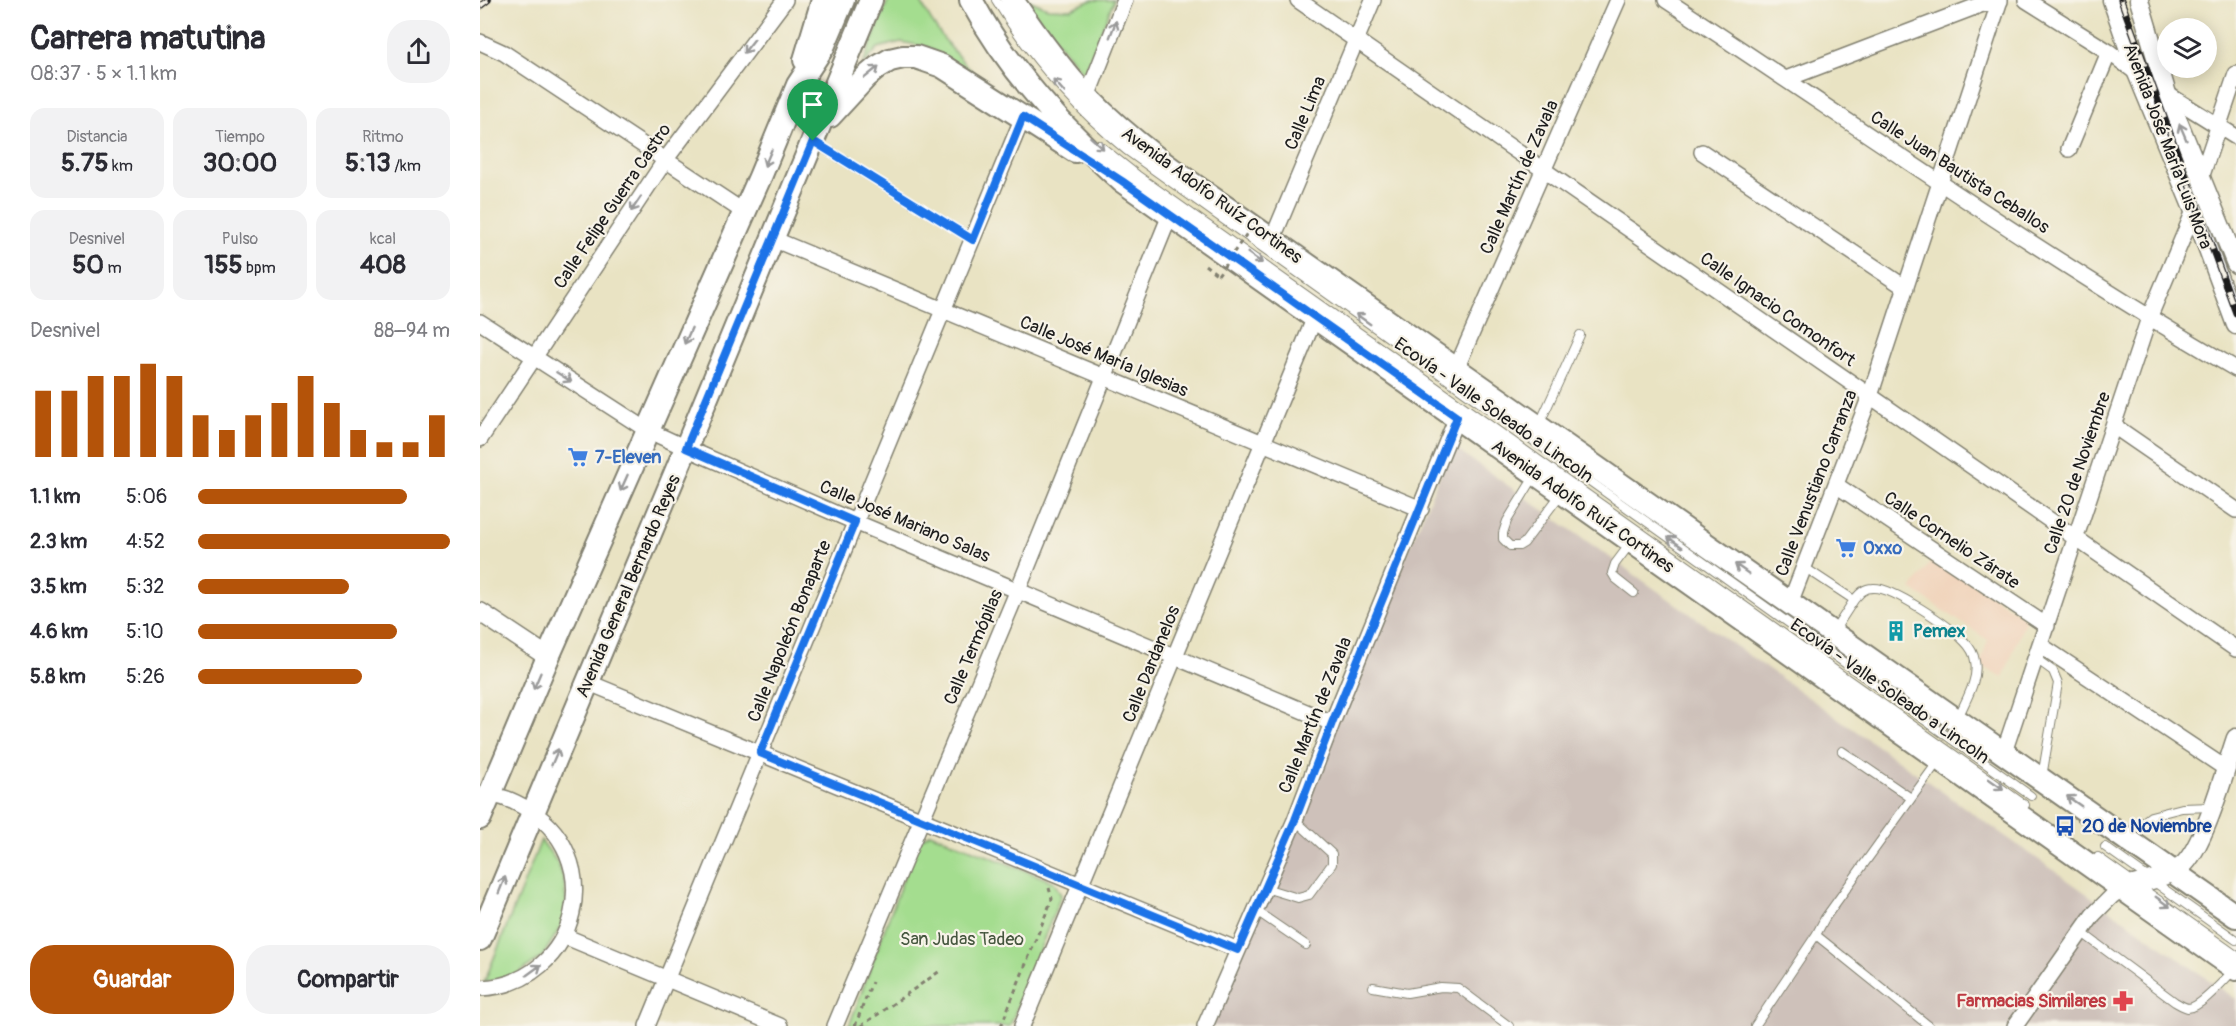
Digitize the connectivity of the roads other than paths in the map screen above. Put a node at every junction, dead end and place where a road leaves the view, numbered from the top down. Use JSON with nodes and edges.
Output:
{"nodes":[{"id":1,"x":785,"y":0,"type":"edge"},
{"id":2,"x":804,"y":0,"type":"edge"},
{"id":3,"x":823,"y":0,"type":"edge"},
{"id":4,"x":843,"y":0,"type":"edge"},
{"id":5,"x":871,"y":0,"type":"edge"},
{"id":6,"x":970,"y":0,"type":"edge"},
{"id":7,"x":996,"y":0,"type":"edge"},
{"id":8,"x":1012,"y":0,"type":"edge"},
{"id":9,"x":1125,"y":0,"type":"edge"},
{"id":10,"x":1298,"y":0,"type":"edge"},
{"id":11,"x":1373,"y":0,"type":"edge"},
{"id":12,"x":1618,"y":0,"type":"edge"},
{"id":13,"x":1666,"y":0,"type":"edge"},
{"id":14,"x":2000,"y":0,"type":"edge"},
{"id":15,"x":2026,"y":0,"type":"edge"},
{"id":16,"x":2112,"y":0,"type":"edge"},
{"id":17,"x":2139,"y":0,"type":"edge"},
{"id":18,"x":814,"y":25,"type":"junction"},
{"id":19,"x":1356,"y":40,"type":"junction"},
{"id":20,"x":480,"y":42,"type":"edge"},
{"id":21,"x":823,"y":46,"type":"junction"},
{"id":22,"x":2109,"y":52,"type":"junction"},
{"id":23,"x":2137,"y":73,"type":"junction"},
{"id":24,"x":2236,"y":74,"type":"edge"},
{"id":25,"x":1786,"y":79,"type":"junction"},
{"id":26,"x":798,"y":85,"type":"junction"},
{"id":27,"x":2167,"y":94,"type":"junction"},
{"id":28,"x":1087,"y":97,"type":"junction"},
{"id":29,"x":1023,"y":117,"type":"junction"},
{"id":30,"x":2219,"y":126,"type":"junction"},
{"id":31,"x":815,"y":136,"type":"junction"},
{"id":32,"x":1089,"y":136,"type":"dead end"},
{"id":33,"x":2236,"y":137,"type":"edge"},
{"id":34,"x":2070,"y":149,"type":"dead end"},
{"id":35,"x":1702,"y":152,"type":"dead end"},
{"id":36,"x":666,"y":159,"type":"junction"},
{"id":37,"x":1543,"y":169,"type":"junction"},
{"id":38,"x":2202,"y":175,"type":"junction"},
{"id":39,"x":1122,"y":181,"type":"junction"},
{"id":40,"x":1939,"y":184,"type":"junction"},
{"id":41,"x":2194,"y":211,"type":"junction"},
{"id":42,"x":744,"y":212,"type":"junction"},
{"id":43,"x":1170,"y":214,"type":"junction"},
{"id":44,"x":773,"y":238,"type":"junction"},
{"id":45,"x":973,"y":240,"type":"junction"},
{"id":46,"x":1272,"y":240,"type":"junction"},
{"id":47,"x":2236,"y":264,"type":"edge"},
{"id":48,"x":1906,"y":288,"type":"junction"},
{"id":49,"x":945,"y":310,"type":"junction"},
{"id":50,"x":1315,"y":317,"type":"junction"},
{"id":51,"x":2149,"y":318,"type":"junction"},
{"id":52,"x":480,"y":322,"type":"edge"},
{"id":53,"x":2236,"y":325,"type":"edge"},
{"id":54,"x":1580,"y":335,"type":"dead end"},
{"id":55,"x":533,"y":357,"type":"junction"},
{"id":56,"x":1456,"y":369,"type":"junction"},
{"id":57,"x":2236,"y":369,"type":"edge"},
{"id":58,"x":1103,"y":377,"type":"junction"},
{"id":59,"x":1870,"y":396,"type":"junction"},
{"id":60,"x":1457,"y":417,"type":"junction"},
{"id":61,"x":1538,"y":426,"type":"junction"},
{"id":62,"x":2114,"y":426,"type":"junction"},
{"id":63,"x":647,"y":430,"type":"junction"},
{"id":64,"x":480,"y":439,"type":"edge"},
{"id":65,"x":1263,"y":443,"type":"junction"},
{"id":66,"x":686,"y":448,"type":"junction"},
{"id":67,"x":1536,"y":473,"type":"junction"},
{"id":68,"x":1836,"y":485,"type":"junction"},
{"id":69,"x":1562,"y":492,"type":"junction"},
{"id":70,"x":1421,"y":509,"type":"junction"},
{"id":71,"x":2236,"y":510,"type":"edge"},
{"id":72,"x":855,"y":522,"type":"junction"},
{"id":73,"x":2075,"y":538,"type":"junction"},
{"id":74,"x":1633,"y":541,"type":"junction"},
{"id":75,"x":1804,"y":567,"type":"junction"},
{"id":76,"x":1018,"y":590,"type":"junction"},
{"id":77,"x":1634,"y":593,"type":"dead end"},
{"id":78,"x":1854,"y":600,"type":"junction"},
{"id":79,"x":1790,"y":603,"type":"junction"},
{"id":80,"x":480,"y":612,"type":"edge"},
{"id":81,"x":2047,"y":626,"type":"junction"},
{"id":82,"x":1833,"y":633,"type":"junction"},
{"id":83,"x":2236,"y":649,"type":"edge"},
{"id":84,"x":2037,"y":652,"type":"junction"},
{"id":85,"x":548,"y":657,"type":"junction"},
{"id":86,"x":1175,"y":657,"type":"junction"},
{"id":87,"x":587,"y":682,"type":"junction"},
{"id":88,"x":1957,"y":720,"type":"junction"},
{"id":89,"x":1332,"y":723,"type":"junction"},
{"id":90,"x":2236,"y":738,"type":"edge"},
{"id":91,"x":1842,"y":751,"type":"dead end"},
{"id":92,"x":2004,"y":752,"type":"junction"},
{"id":93,"x":760,"y":753,"type":"junction"},
{"id":94,"x":1940,"y":758,"type":"junction"},
{"id":95,"x":2225,"y":768,"type":"junction"},
{"id":96,"x":2036,"y":787,"type":"junction"},
{"id":97,"x":485,"y":795,"type":"edge"},
{"id":98,"x":1911,"y":798,"type":"junction"},
{"id":99,"x":2025,"y":805,"type":"dead end"},
{"id":100,"x":2212,"y":807,"type":"junction"},
{"id":101,"x":532,"y":811,"type":"junction"},
{"id":102,"x":480,"y":818,"type":"edge"},
{"id":103,"x":921,"y":819,"type":"junction"},
{"id":104,"x":1295,"y":820,"type":"junction"},
{"id":105,"x":2115,"y":842,"type":"junction"},
{"id":106,"x":2098,"y":857,"type":"dead end"},
{"id":107,"x":2174,"y":871,"type":"junction"},
{"id":108,"x":2137,"y":884,"type":"junction"},
{"id":109,"x":1081,"y":885,"type":"junction"},
{"id":110,"x":1264,"y":888,"type":"junction"},
{"id":111,"x":1255,"y":910,"type":"junction"},
{"id":112,"x":2236,"y":916,"type":"edge"},
{"id":113,"x":2081,"y":932,"type":"junction"},
{"id":114,"x":1816,"y":935,"type":"junction"},
{"id":115,"x":564,"y":936,"type":"junction"},
{"id":116,"x":480,"y":939,"type":"edge"},
{"id":117,"x":2236,"y":940,"type":"edge"},
{"id":118,"x":1306,"y":945,"type":"dead end"},
{"id":119,"x":1238,"y":950,"type":"junction"},
{"id":120,"x":2236,"y":955,"type":"edge"},
{"id":121,"x":2236,"y":969,"type":"edge"},
{"id":122,"x":666,"y":979,"type":"junction"},
{"id":123,"x":1373,"y":987,"type":"dead end"},
{"id":124,"x":480,"y":988,"type":"edge"},
{"id":125,"x":646,"y":1026,"type":"edge"},
{"id":126,"x":780,"y":1026,"type":"edge"},
{"id":127,"x":835,"y":1026,"type":"edge"},
{"id":128,"x":1022,"y":1026,"type":"edge"},
{"id":129,"x":1205,"y":1026,"type":"edge"},
{"id":130,"x":1509,"y":1026,"type":"edge"},
{"id":131,"x":1755,"y":1026,"type":"edge"},
{"id":132,"x":1929,"y":1026,"type":"edge"},
{"id":133,"x":2015,"y":1026,"type":"edge"}],
"edges":[{"from":1,"to":36,"type":"street","name":"Calle Felipe Guerra Castro","one_way":true},
{"from":2,"to":18,"type":"main road"},
{"from":3,"to":18,"type":"main road"},
{"from":4,"to":21,"type":"main road"},
{"from":5,"to":31,"type":"main road","name":"Avenida General Bernardo Reyes"},
{"from":6,"to":39,"type":"main road","name":"Avenida Adolfo Ruíz Cortines"},
{"from":96,"to":7,"type":"lane","one_way":true},
{"from":8,"to":28,"type":"main road","name":"Avenida Adolfo Ruíz Cortines"},
{"from":28,"to":9,"type":"street","one_way":true},
{"from":10,"to":19,"type":"street","name":"Calle Ignacio Comonfort"},
{"from":11,"to":19,"type":"street","name":"Calle Lima"},
{"from":12,"to":37,"type":"street","name":"Calle Martín de Zavala"},
{"from":13,"to":25,"type":"street","name":"Calle Juan Bautista Ceballos"},
{"from":14,"to":25,"type":"street"},
{"from":14,"to":40,"type":"street","name":"Calle Venustiano Carranza"},
{"from":15,"to":22,"type":"street"},
{"from":16,"to":23,"type":"street","name":"Avenida José María Luis Mora"},
{"from":17,"to":27,"type":"street","name":"Avenida José María Luis Mora"},
{"from":18,"to":21,"type":"main road"},
{"from":18,"to":26,"type":"main road"},
{"from":19,"to":37,"type":"street","name":"Calle Ignacio Comonfort"},
{"from":19,"to":46,"type":"street","name":"Calle Lima"},
{"from":20,"to":36,"type":"street"},
{"from":21,"to":26,"type":"main road"},
{"from":22,"to":23,"type":"street"},
{"from":22,"to":34,"type":"street"},
{"from":23,"to":41,"type":"street","name":"Avenida José María Luis Mora"},
{"from":24,"to":30,"type":"street"},
{"from":25,"to":40,"type":"street","name":"Calle Juan Bautista Ceballos"},
{"from":26,"to":42,"type":"main road","one_way":true},
{"from":27,"to":30,"type":"street"},
{"from":38,"to":27,"type":"street","name":"Avenida José María Luis Mora","one_way":true},
{"from":28,"to":46,"type":"main road","name":"Avenida Adolfo Ruíz Cortines"},
{"from":31,"to":29,"type":"main road","one_way":true},
{"from":29,"to":39,"type":"main road"},
{"from":29,"to":45,"type":"street","name":"Calle Napoleón Bonaparte"},
{"from":30,"to":33,"type":"street"},
{"from":30,"to":38,"type":"street"},
{"from":31,"to":44,"type":"main road","name":"Avenida General Bernardo Reyes"},
{"from":31,"to":45,"type":"lane"},
{"from":32,"to":99,"type":"lane","name":"Ecovía - Valle Soleado a Lincoln","one_way":true},
{"from":35,"to":48,"type":"street"},
{"from":36,"to":42,"type":"street"},
{"from":36,"to":55,"type":"street","name":"Calle Felipe Guerra Castro","one_way":true},
{"from":37,"to":56,"type":"street","name":"Calle Martín de Zavala"},
{"from":37,"to":59,"type":"street","name":"Calle Ignacio Comonfort"},
{"from":38,"to":47,"type":"street","name":"Avenida José María Luis Mora"},
{"from":39,"to":43,"type":"main road","name":"Avenida Adolfo Ruíz Cortines"},
{"from":40,"to":48,"type":"street","name":"Calle Venustiano Carranza"},
{"from":40,"to":51,"type":"street","name":"Calle Juan Bautista Ceballos"},
{"from":41,"to":51,"type":"street","name":"Calle 20 de Noviembre"},
{"from":41,"to":53,"type":"street","name":"Avenida José María Luis Mora"},
{"from":42,"to":63,"type":"main road","one_way":true},
{"from":43,"to":50,"type":"main road","name":"Avenida Adolfo Ruíz Cortines"},
{"from":43,"to":58,"type":"street","name":"Calle Termópilas"},
{"from":44,"to":49,"type":"street","name":"Calle José María Iglesias"},
{"from":44,"to":66,"type":"main road","name":"Avenida General Bernardo Reyes"},
{"from":45,"to":49,"type":"street","name":"Calle Napoleón Bonaparte"},
{"from":46,"to":56,"type":"main road","name":"Avenida Adolfo Ruíz Cortines"},
{"from":48,"to":59,"type":"street","name":"Calle Venustiano Carranza"},
{"from":49,"to":58,"type":"street","name":"Calle José María Iglesias"},
{"from":49,"to":72,"type":"street","name":"Calle Napoleón Bonaparte"},
{"from":50,"to":60,"type":"main road","name":"Avenida Adolfo Ruíz Cortines"},
{"from":50,"to":65,"type":"street","name":"Calle Dardanelos"},
{"from":51,"to":57,"type":"street","name":"Calle Juan Bautista Ceballos"},
{"from":51,"to":62,"type":"street","name":"Calle 20 de Noviembre"},
{"from":52,"to":55,"type":"street","name":"Calle José Mariano Salas"},
{"from":54,"to":61,"type":"lane"},
{"from":55,"to":63,"type":"street","name":"Calle José Mariano Salas","one_way":true},
{"from":55,"to":64,"type":"street","name":"Calle Felipe Guerra Castro"},
{"from":56,"to":61,"type":"main road","name":"Avenida Adolfo Ruíz Cortines"},
{"from":58,"to":65,"type":"street","name":"Calle José María Iglesias"},
{"from":58,"to":76,"type":"street","name":"Calle Termópilas"},
{"from":59,"to":68,"type":"street","name":"Calle Venustiano Carranza"},
{"from":59,"to":73,"type":"street","name":"Calle Ignacio Comonfort"},
{"from":60,"to":67,"type":"main road","name":"Avenida Adolfo Ruíz Cortines"},
{"from":60,"to":70,"type":"street","name":"Calle Martín de Zavala"},
{"from":79,"to":61,"type":"main road","name":"Avenida Adolfo Ruíz Cortines","one_way":true},
{"from":62,"to":71,"type":"street"},
{"from":62,"to":73,"type":"street","name":"Calle 20 de Noviembre"},
{"from":63,"to":66,"type":"street","name":"Calle José Mariano Salas"},
{"from":63,"to":85,"type":"main road","one_way":true},
{"from":65,"to":70,"type":"street","name":"Calle José María Iglesias"},
{"from":65,"to":86,"type":"street","name":"Calle Dardanelos"},
{"from":66,"to":72,"type":"street","name":"Calle José Mariano Salas"},
{"from":66,"to":87,"type":"main road","name":"Avenida General Bernardo Reyes"},
{"from":67,"to":69,"type":"main road","name":"Avenida Adolfo Ruíz Cortines"},
{"from":67,"to":69,"type":"lane"},
{"from":68,"to":75,"type":"street","name":"Calle Venustiano Carranza"},
{"from":68,"to":81,"type":"street","name":"Calle Cornelio Zárate"},
{"from":69,"to":74,"type":"main road","name":"Avenida Adolfo Ruíz Cortines"},
{"from":70,"to":89,"type":"street","name":"Calle Martín de Zavala"},
{"from":72,"to":76,"type":"street","name":"Calle José Mariano Salas"},
{"from":72,"to":93,"type":"street","name":"Calle Napoleón Bonaparte"},
{"from":73,"to":81,"type":"street","name":"Calle 20 de Noviembre"},
{"from":73,"to":83,"type":"street","name":"Calle Ignacio Comonfort"},
{"from":74,"to":77,"type":"lane"},
{"from":74,"to":94,"type":"main road","name":"Avenida Adolfo Ruíz Cortines"},
{"from":75,"to":78,"type":"lane"},
{"from":75,"to":79,"type":"street","name":"Calle Venustiano Carranza"},
{"from":76,"to":86,"type":"street","name":"Calle José Mariano Salas"},
{"from":76,"to":103,"type":"street","name":"Calle Termópilas"},
{"from":78,"to":82,"type":"lane"},
{"from":78,"to":88,"type":"lane"},
{"from":79,"to":82,"type":"main road","name":"Avenida Adolfo Ruíz Cortines"},
{"from":80,"to":85,"type":"street"},
{"from":81,"to":84,"type":"street","name":"Calle 20 de Noviembre"},
{"from":82,"to":88,"type":"main road","name":"Avenida Adolfo Ruíz Cortines"},
{"from":84,"to":92,"type":"street","name":"Calle 20 de Noviembre"},
{"from":84,"to":95,"type":"street"},
{"from":84,"to":96,"type":"lane"},
{"from":85,"to":97,"type":"main road","one_way":true},
{"from":86,"to":89,"type":"street","name":"Calle José Mariano Salas"},
{"from":86,"to":109,"type":"street","name":"Calle Dardanelos"},
{"from":87,"to":93,"type":"street"},
{"from":101,"to":87,"type":"main road","name":"Avenida General Bernardo Reyes","one_way":true},
{"from":88,"to":92,"type":"main road","name":"Avenida Adolfo Ruíz Cortines"},
{"from":89,"to":104,"type":"street","name":"Calle Martín de Zavala"},
{"from":90,"to":95,"type":"street"},
{"from":91,"to":98,"type":"lane"},
{"from":92,"to":96,"type":"main road","name":"Avenida Adolfo Ruíz Cortines"},
{"from":93,"to":103,"type":"street"},
{"from":93,"to":122,"type":"street","name":"Calle Napoleón Bonaparte"},
{"from":94,"to":98,"type":"lane"},
{"from":94,"to":108,"type":"main road","name":"Avenida Adolfo Ruíz Cortines"},
{"from":95,"to":100,"type":"street"},
{"from":105,"to":96,"type":"main road","name":"Avenida Adolfo Ruíz Cortines","one_way":true},
{"from":97,"to":101,"type":"street"},
{"from":97,"to":102,"type":"main road"},
{"from":98,"to":114,"type":"lane"},
{"from":100,"to":105,"type":"lane"},
{"from":100,"to":107,"type":"street"},
{"from":101,"to":115,"type":"street"},
{"from":116,"to":101,"type":"main road","name":"Avenida General Bernardo Reyes","one_way":true},
{"from":103,"to":109,"type":"street"},
{"from":103,"to":127,"type":"street","name":"Calle Termópilas"},
{"from":104,"to":110,"type":"street","name":"Calle Martín de Zavala"},
{"from":104,"to":110,"type":"lane"},
{"from":105,"to":107,"type":"main road","name":"Avenida Adolfo Ruíz Cortines"},
{"from":105,"to":108,"type":"lane"},
{"from":106,"to":108,"type":"lane"},
{"from":107,"to":108,"type":"street"},
{"from":107,"to":112,"type":"main road","name":"Avenida Adolfo Ruíz Cortines"},
{"from":108,"to":113,"type":"street"},
{"from":108,"to":117,"type":"lane"},
{"from":108,"to":120,"type":"lane","one_way":true},
{"from":108,"to":121,"type":"main road","name":"Avenida Adolfo Ruíz Cortines"},
{"from":109,"to":119,"type":"street"},
{"from":109,"to":128,"type":"street","name":"Calle Dardanelos"},
{"from":110,"to":111,"type":"street","name":"Calle Martín de Zavala"},
{"from":111,"to":118,"type":"lane"},
{"from":111,"to":119,"type":"street","name":"Calle Martín de Zavala"},
{"from":113,"to":121,"type":"lane"},
{"from":113,"to":133,"type":"street"},
{"from":114,"to":131,"type":"lane"},
{"from":114,"to":132,"type":"lane"},
{"from":115,"to":122,"type":"street"},
{"from":124,"to":115,"type":"street","one_way":true},
{"from":119,"to":129,"type":"street","name":"Calle Martín de Zavala"},
{"from":122,"to":125,"type":"street","name":"Calle Napoleón Bonaparte"},
{"from":122,"to":126,"type":"street"},
{"from":123,"to":130,"type":"lane"}]}
